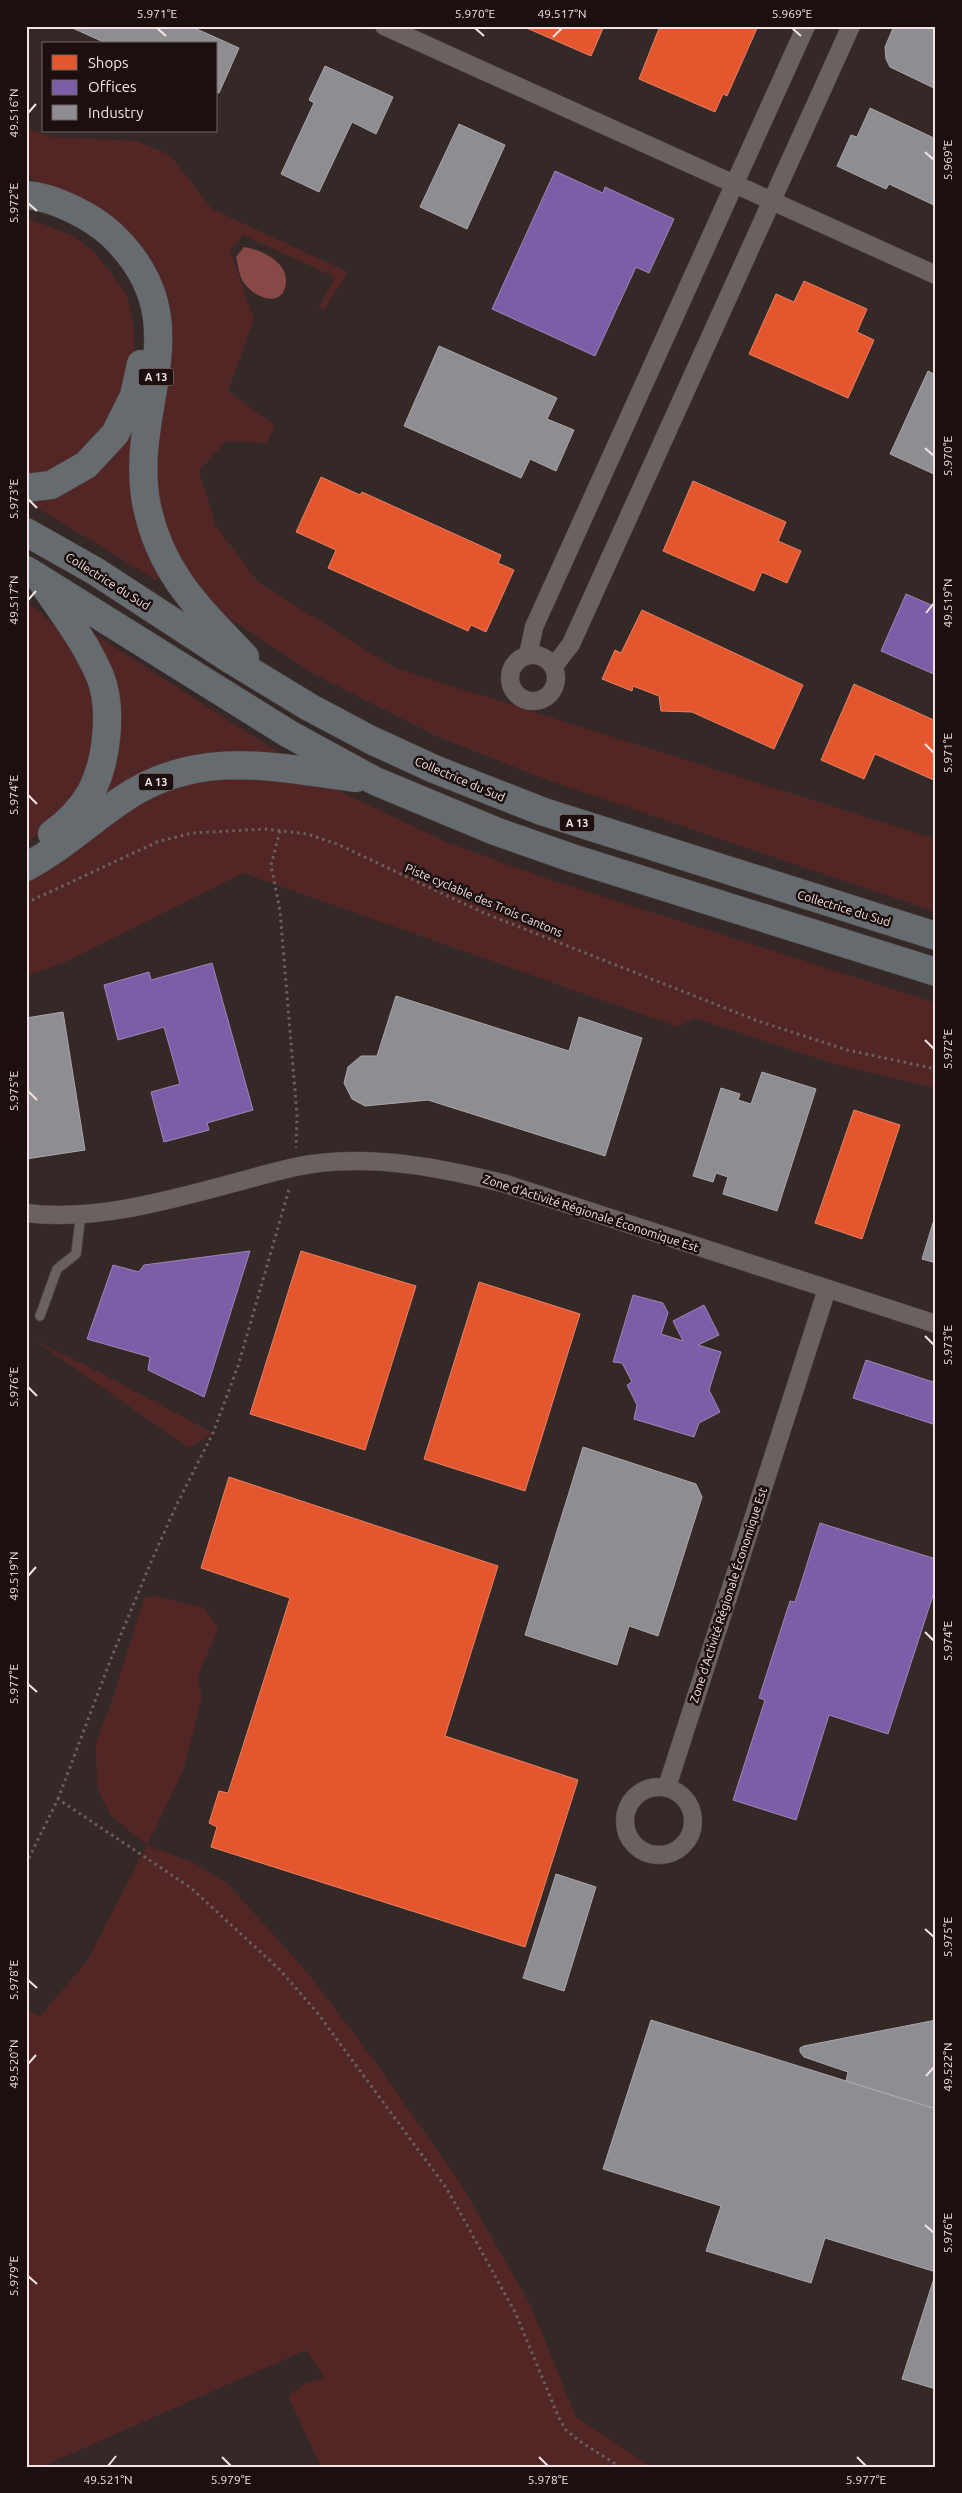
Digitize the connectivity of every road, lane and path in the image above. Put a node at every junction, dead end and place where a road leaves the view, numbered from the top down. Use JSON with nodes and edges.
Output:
{"nodes":[{"id":1,"x":384,"y":26,"type":"edge"},
{"id":2,"x":806,"y":26,"type":"edge"},
{"id":3,"x":851,"y":26,"type":"edge"},
{"id":4,"x":734,"y":184,"type":"junction"},
{"id":5,"x":26,"y":195,"type":"edge"},
{"id":6,"x":772,"y":200,"type":"junction"},
{"id":7,"x":26,"y":208,"type":"edge"},
{"id":8,"x":936,"y":274,"type":"edge"},
{"id":9,"x":26,"y":488,"type":"edge"},
{"id":10,"x":26,"y":532,"type":"edge"},
{"id":11,"x":32,"y":572,"type":"edge"},
{"id":12,"x":528,"y":655,"type":"junction"},
{"id":13,"x":554,"y":666,"type":"junction"},
{"id":14,"x":270,"y":684,"type":"junction"},
{"id":15,"x":375,"y":781,"type":"junction"},
{"id":16,"x":280,"y":831,"type":"junction"},
{"id":17,"x":26,"y":851,"type":"edge"},
{"id":18,"x":26,"y":867,"type":"edge"},
{"id":19,"x":26,"y":903,"type":"edge"},
{"id":20,"x":936,"y":936,"type":"edge"},
{"id":21,"x":936,"y":972,"type":"edge"},
{"id":22,"x":936,"y":1070,"type":"edge"},
{"id":23,"x":296,"y":1167,"type":"junction"},
{"id":24,"x":26,"y":1212,"type":"edge"},
{"id":25,"x":81,"y":1213,"type":"junction"},
{"id":26,"x":827,"y":1289,"type":"junction"},
{"id":27,"x":40,"y":1316,"type":"dead end"},
{"id":28,"x":936,"y":1324,"type":"edge"},
{"id":29,"x":667,"y":1787,"type":"dead end"},
{"id":30,"x":58,"y":1799,"type":"junction"},
{"id":31,"x":26,"y":1864,"type":"edge"},
{"id":32,"x":620,"y":2467,"type":"edge"}],
"edges":[{"from":1,"to":4,"type":"street"},
{"from":2,"to":4,"type":"street"},
{"from":3,"to":6,"type":"street"},
{"from":4,"to":6,"type":"street"},
{"from":4,"to":12,"type":"street"},
{"from":5,"to":14,"type":"highway","number":"A 13"},
{"from":6,"to":8,"type":"street"},
{"from":6,"to":13,"type":"street"},
{"from":7,"to":9,"type":"highway","number":"A 13"},
{"from":10,"to":14,"type":"highway","name":"Collectrice du Sud","number":"A 13"},
{"from":11,"to":15,"type":"highway","number":"A 13"},
{"from":11,"to":17,"type":"highway","number":"A 13"},
{"from":12,"to":13,"type":"street"},
{"from":12,"to":13,"type":"street"},
{"from":14,"to":20,"type":"highway","name":"Collectrice du Sud","number":"A 13"},
{"from":15,"to":18,"type":"highway","number":"A 13"},
{"from":15,"to":21,"type":"highway","number":"A 13"},
{"from":16,"to":19,"type":"path","name":"Piste cyclable des Trois Cantons"},
{"from":16,"to":22,"type":"path","name":"Piste cyclable des Trois Cantons"},
{"from":16,"to":23,"type":"path"},
{"from":23,"to":25,"type":"street","name":"Zone d'Activité Régionale Économique Est"},
{"from":23,"to":26,"type":"street","name":"Zone d'Activité Régionale Économique Est"},
{"from":23,"to":30,"type":"path"},
{"from":24,"to":25,"type":"street","name":"Zone d'Activité Régionale Économique Est"},
{"from":25,"to":27,"type":"lane"},
{"from":26,"to":28,"type":"street","name":"Zone d'Activité Régionale Économique Est"},
{"from":26,"to":29,"type":"street","name":"Zone d'Activité Régionale Économique Est"},
{"from":30,"to":31,"type":"path"},
{"from":30,"to":32,"type":"path"}]}
